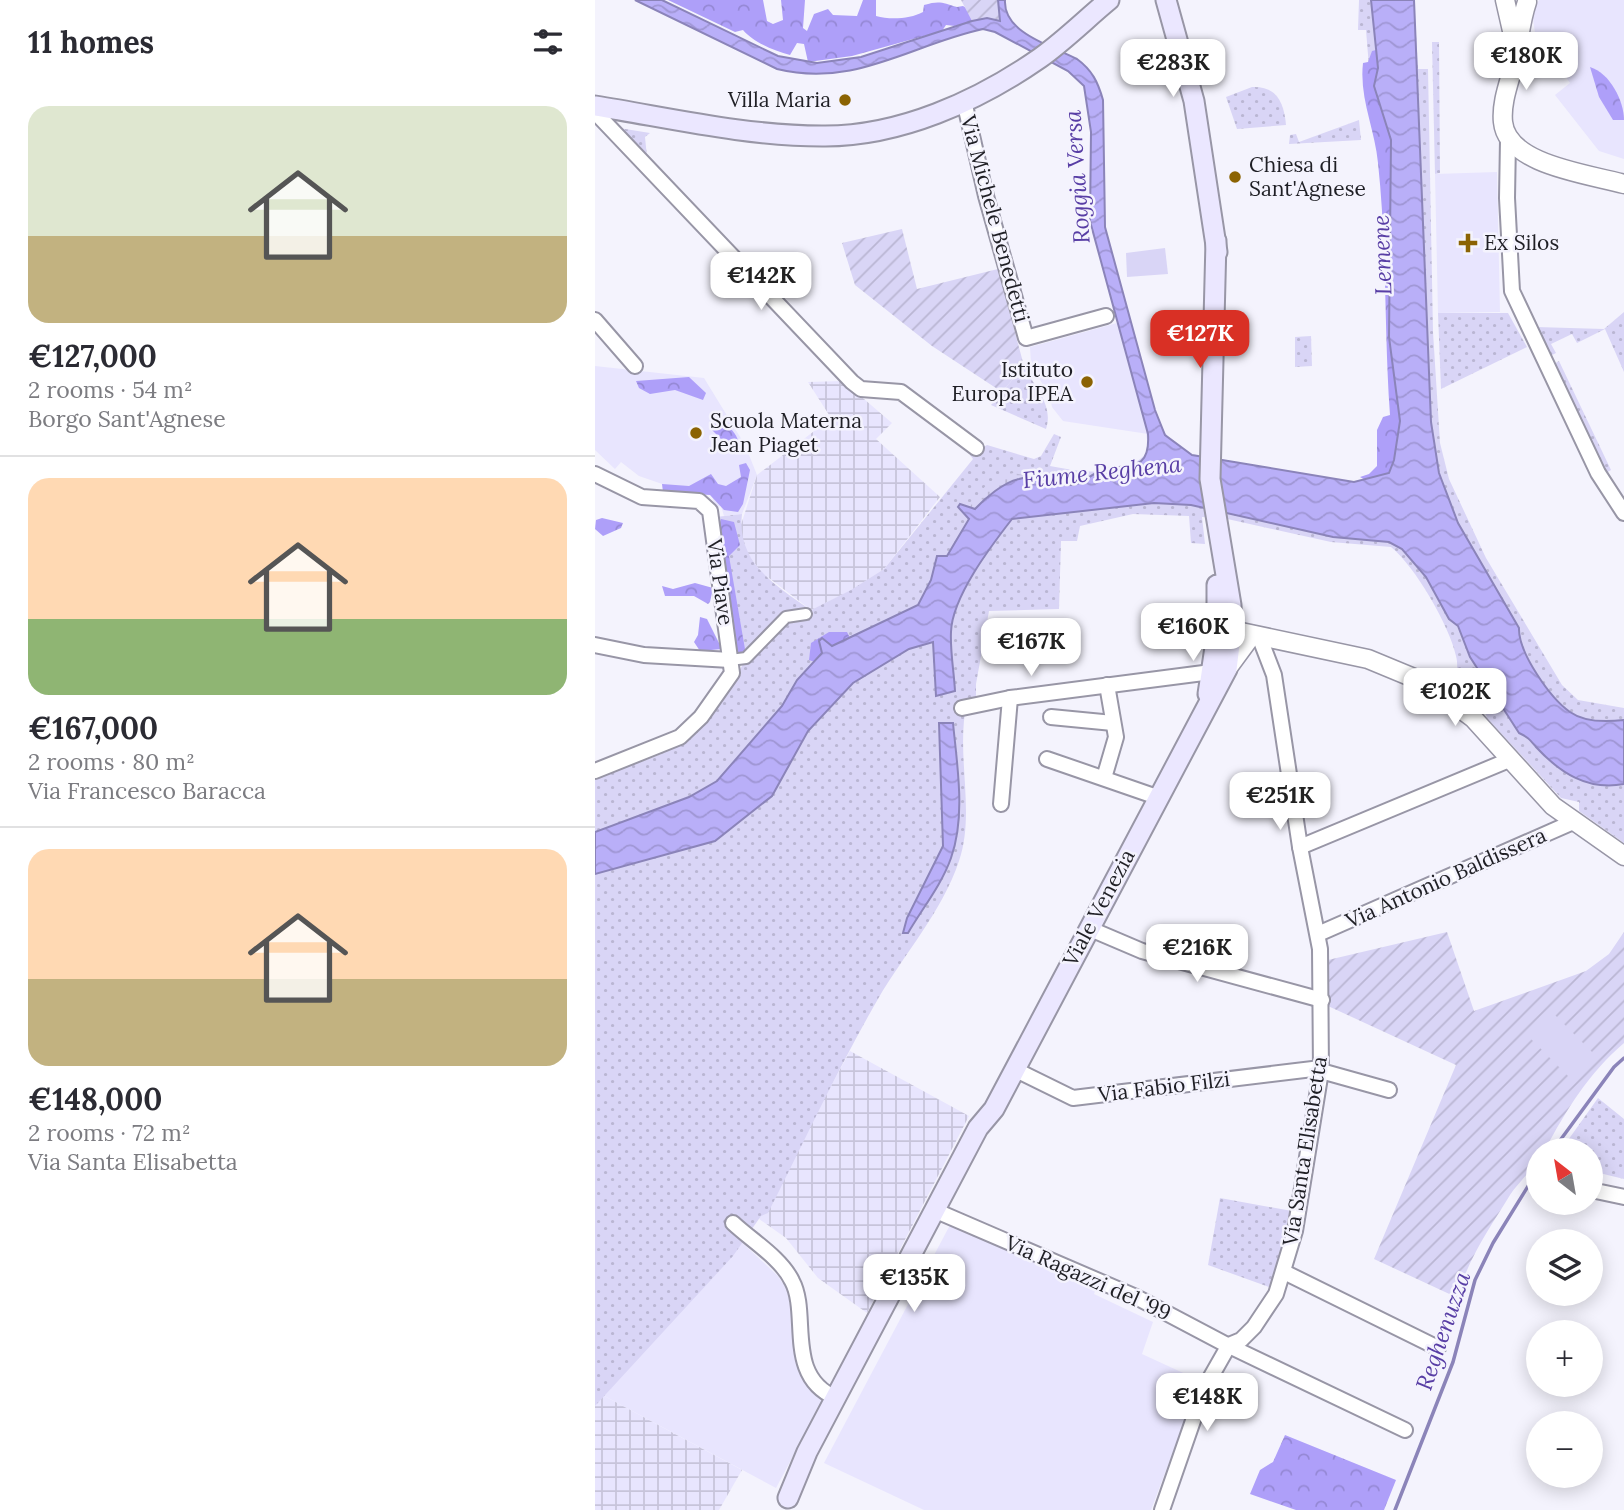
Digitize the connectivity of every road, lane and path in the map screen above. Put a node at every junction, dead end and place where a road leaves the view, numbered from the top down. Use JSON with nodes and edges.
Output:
{"nodes":[{"id":1,"x":1103,"y":0,"type":"edge"},
{"id":2,"x":1109,"y":0,"type":"edge"},
{"id":3,"x":1166,"y":0,"type":"edge"},
{"id":4,"x":1177,"y":0,"type":"edge"},
{"id":5,"x":1505,"y":0,"type":"edge"},
{"id":6,"x":1522,"y":1,"type":"edge"},
{"id":7,"x":1087,"y":18,"type":"junction"},
{"id":8,"x":1516,"y":48,"type":"junction"},
{"id":9,"x":964,"y":101,"type":"junction"},
{"id":10,"x":595,"y":106,"type":"edge"},
{"id":11,"x":595,"y":112,"type":"edge"},
{"id":12,"x":1508,"y":140,"type":"junction"},
{"id":13,"x":1624,"y":184,"type":"edge"},
{"id":14,"x":1210,"y":190,"type":"junction"},
{"id":15,"x":1216,"y":241,"type":"junction"},
{"id":16,"x":1213,"y":311,"type":"junction"},
{"id":17,"x":1106,"y":316,"type":"dead end"},
{"id":18,"x":595,"y":320,"type":"edge"},
{"id":19,"x":635,"y":366,"type":"dead end"},
{"id":20,"x":1224,"y":381,"type":"junction"},
{"id":21,"x":1213,"y":440,"type":"junction"},
{"id":22,"x":976,"y":448,"type":"dead end"},
{"id":23,"x":595,"y":474,"type":"edge"},
{"id":24,"x":1624,"y":513,"type":"edge"},
{"id":25,"x":1215,"y":517,"type":"junction"},
{"id":26,"x":1217,"y":576,"type":"junction"},
{"id":27,"x":806,"y":614,"type":"dead end"},
{"id":28,"x":1248,"y":631,"type":"junction"},
{"id":29,"x":595,"y":645,"type":"edge"},
{"id":30,"x":730,"y":660,"type":"junction"},
{"id":31,"x":1218,"y":666,"type":"junction"},
{"id":32,"x":1107,"y":685,"type":"junction"},
{"id":33,"x":1010,"y":698,"type":"junction"},
{"id":34,"x":962,"y":708,"type":"dead end"},
{"id":35,"x":1051,"y":717,"type":"dead end"},
{"id":36,"x":1113,"y":723,"type":"junction"},
{"id":37,"x":1047,"y":759,"type":"dead end"},
{"id":38,"x":1509,"y":760,"type":"junction"},
{"id":39,"x":595,"y":771,"type":"edge"},
{"id":40,"x":1104,"y":778,"type":"junction"},
{"id":41,"x":1157,"y":797,"type":"junction"},
{"id":42,"x":1001,"y":804,"type":"dead end"},
{"id":43,"x":1573,"y":822,"type":"junction"},
{"id":44,"x":1300,"y":846,"type":"junction"},
{"id":45,"x":1624,"y":856,"type":"edge"},
{"id":46,"x":1088,"y":928,"type":"junction"},
{"id":47,"x":1318,"y":934,"type":"junction"},
{"id":48,"x":1322,"y":1000,"type":"junction"},
{"id":49,"x":1014,"y":1069,"type":"junction"},
{"id":50,"x":1321,"y":1069,"type":"junction"},
{"id":51,"x":1389,"y":1090,"type":"dead end"},
{"id":52,"x":1603,"y":1193,"type":"edge"},
{"id":53,"x":1624,"y":1197,"type":"edge"},
{"id":54,"x":939,"y":1212,"type":"junction"},
{"id":55,"x":733,"y":1223,"type":"dead end"},
{"id":56,"x":1284,"y":1272,"type":"junction"},
{"id":57,"x":1229,"y":1345,"type":"junction"},
{"id":58,"x":1438,"y":1348,"type":"dead end"},
{"id":59,"x":854,"y":1384,"type":"junction"},
{"id":60,"x":836,"y":1398,"type":"junction"},
{"id":61,"x":833,"y":1425,"type":"junction"},
{"id":62,"x":1405,"y":1430,"type":"dead end"},
{"id":63,"x":785,"y":1504,"type":"edge"},
{"id":64,"x":1162,"y":1510,"type":"edge"}],
"edges":[{"from":1,"to":7,"type":"main road"},
{"from":2,"to":7,"type":"main road"},
{"from":3,"to":14,"type":"main road"},
{"from":4,"to":14,"type":"main road"},
{"from":5,"to":8,"type":"street"},
{"from":6,"to":8,"type":"street"},
{"from":7,"to":9,"type":"main road"},
{"from":8,"to":12,"type":"street"},
{"from":9,"to":10,"type":"main road"},
{"from":9,"to":17,"type":"street","name":"Via Michele Benedetti"},
{"from":11,"to":22,"type":"street"},
{"from":12,"to":13,"type":"street"},
{"from":12,"to":24,"type":"street"},
{"from":14,"to":15,"type":"main road"},
{"from":15,"to":16,"type":"main road"},
{"from":15,"to":20,"type":"main road"},
{"from":16,"to":20,"type":"street"},
{"from":16,"to":21,"type":"main road"},
{"from":18,"to":19,"type":"street"},
{"from":20,"to":21,"type":"main road"},
{"from":21,"to":25,"type":"main road"},
{"from":23,"to":30,"type":"street","name":"Via Piave"},
{"from":25,"to":26,"type":"main road","name":"Viale Venezia"},
{"from":25,"to":28,"type":"main road","name":"Viale Venezia"},
{"from":26,"to":28,"type":"street","name":"Viale Venezia"},
{"from":26,"to":31,"type":"main road","name":"Viale Venezia"},
{"from":27,"to":30,"type":"street"},
{"from":28,"to":31,"type":"main road","name":"Viale Venezia"},
{"from":28,"to":38,"type":"street"},
{"from":28,"to":44,"type":"street","name":"Via Santa Elisabetta"},
{"from":29,"to":30,"type":"street"},
{"from":30,"to":39,"type":"street","name":"Via Piave"},
{"from":31,"to":32,"type":"street"},
{"from":31,"to":41,"type":"main road","name":"Viale Venezia"},
{"from":32,"to":33,"type":"street"},
{"from":32,"to":36,"type":"street"},
{"from":33,"to":34,"type":"street"},
{"from":33,"to":42,"type":"street"},
{"from":35,"to":36,"type":"street"},
{"from":36,"to":40,"type":"street"},
{"from":37,"to":40,"type":"street"},
{"from":38,"to":43,"type":"street"},
{"from":38,"to":44,"type":"street"},
{"from":40,"to":41,"type":"street"},
{"from":41,"to":46,"type":"main road","name":"Viale Venezia"},
{"from":43,"to":45,"type":"street"},
{"from":43,"to":47,"type":"street","name":"Via Antonio Baldissera"},
{"from":44,"to":47,"type":"street","name":"Via Santa Elisabetta"},
{"from":46,"to":48,"type":"street"},
{"from":46,"to":49,"type":"main road","name":"Viale Venezia"},
{"from":47,"to":48,"type":"street","name":"Via Santa Elisabetta"},
{"from":48,"to":50,"type":"street","name":"Via Santa Elisabetta"},
{"from":49,"to":50,"type":"street","name":"Via Fabio Filzi"},
{"from":49,"to":54,"type":"main road","name":"Viale Venezia"},
{"from":50,"to":51,"type":"street"},
{"from":50,"to":56,"type":"street","name":"Via Santa Elisabetta"},
{"from":52,"to":53,"type":"street"},
{"from":54,"to":57,"type":"street","name":"Via Ragazzi del '99"},
{"from":54,"to":59,"type":"main road","name":"Viale Venezia"},
{"from":54,"to":60,"type":"main road","name":"Viale Venezia"},
{"from":55,"to":60,"type":"street"},
{"from":56,"to":57,"type":"street","name":"Via Santa Elisabetta"},
{"from":56,"to":58,"type":"street"},
{"from":57,"to":62,"type":"street","name":"Via Ragazzi del '99"},
{"from":57,"to":64,"type":"street","name":"Via Santa Elisabetta"},
{"from":59,"to":60,"type":"street","name":"Viale Venezia"},
{"from":59,"to":61,"type":"main road","name":"Viale Venezia"},
{"from":60,"to":61,"type":"street","name":"Viale Venezia"},
{"from":60,"to":63,"type":"main road","name":"Viale Venezia"},
{"from":61,"to":63,"type":"main road","name":"Viale Venezia"}]}
